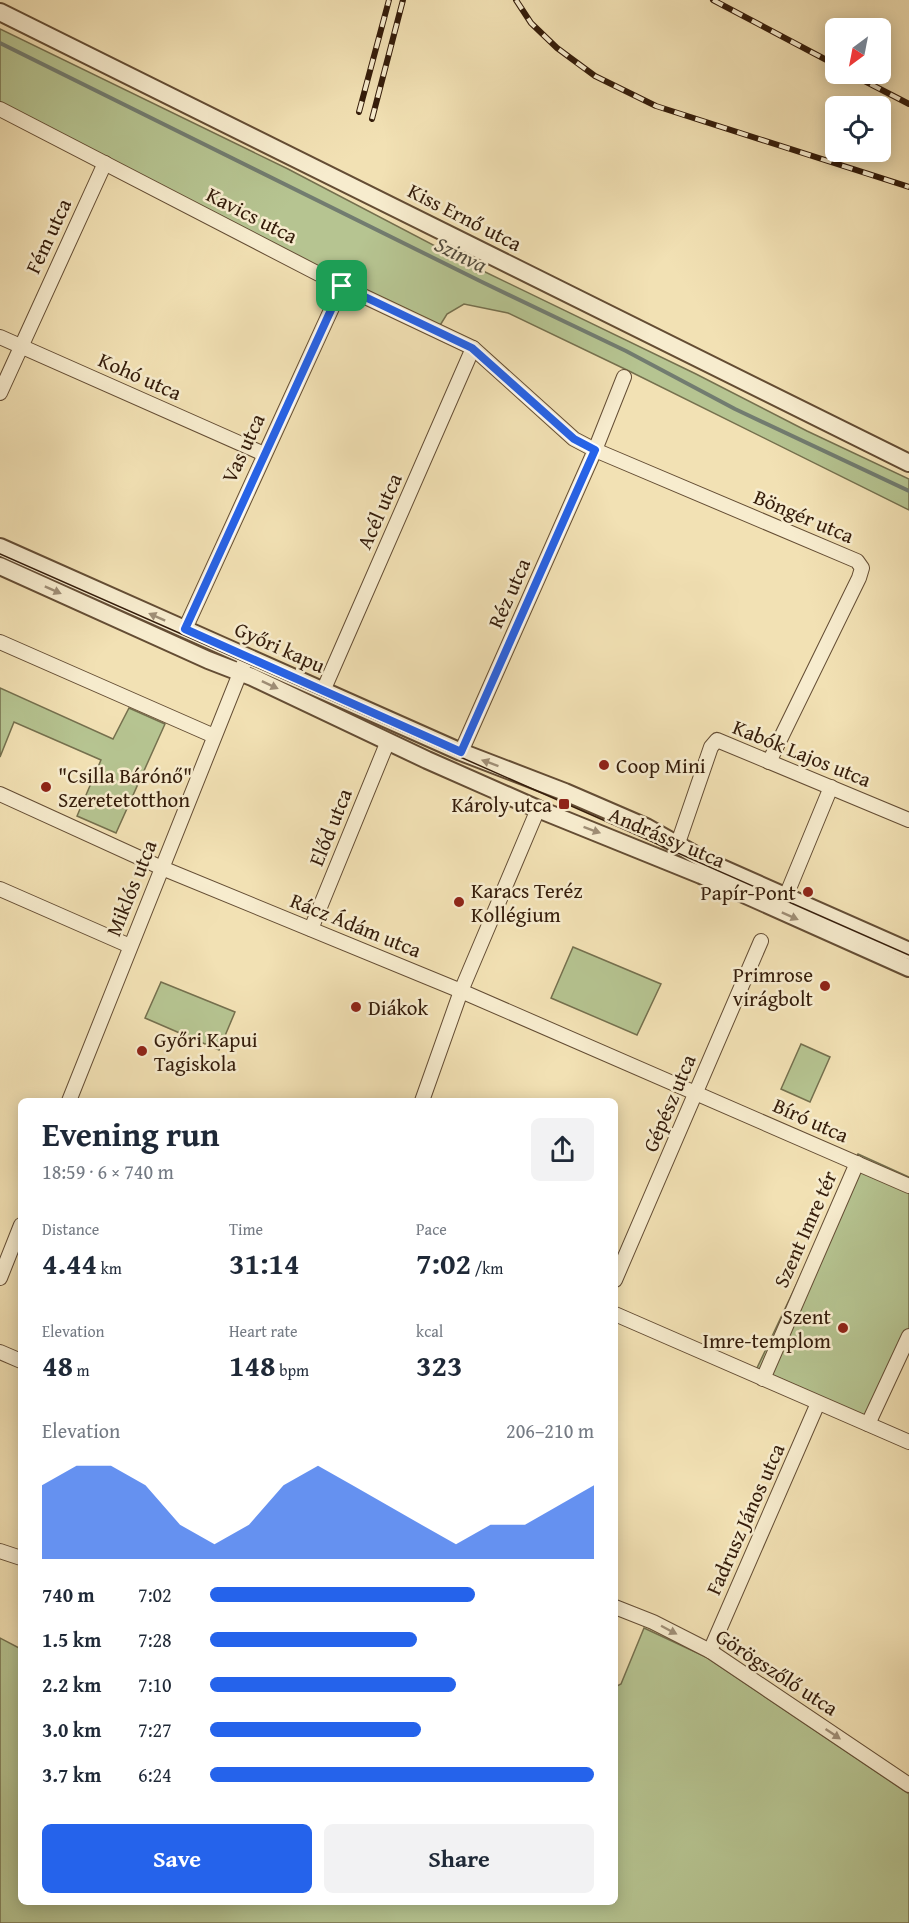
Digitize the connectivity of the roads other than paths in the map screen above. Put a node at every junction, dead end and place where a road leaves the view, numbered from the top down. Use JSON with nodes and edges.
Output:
{"nodes":[{"id":1,"x":0,"y":12,"type":"edge"},
{"id":2,"x":0,"y":109,"type":"edge"},
{"id":3,"x":105,"y":163,"type":"junction"},
{"id":4,"x":342,"y":286,"type":"junction"},
{"id":5,"x":0,"y":337,"type":"edge"},
{"id":6,"x":21,"y":346,"type":"junction"},
{"id":7,"x":472,"y":348,"type":"junction"},
{"id":8,"x":624,"y":377,"type":"dead end"},
{"id":9,"x":0,"y":393,"type":"edge"},
{"id":10,"x":595,"y":450,"type":"junction"},
{"id":11,"x":264,"y":454,"type":"junction"},
{"id":12,"x":909,"y":463,"type":"edge"},
{"id":13,"x":0,"y":547,"type":"edge"},
{"id":14,"x":0,"y":566,"type":"edge"},
{"id":15,"x":185,"y":629,"type":"junction"},
{"id":16,"x":0,"y":642,"type":"edge"},
{"id":17,"x":243,"y":664,"type":"junction"},
{"id":18,"x":323,"y":691,"type":"junction"},
{"id":19,"x":214,"y":736,"type":"junction"},
{"id":20,"x":388,"y":741,"type":"junction"},
{"id":21,"x":461,"y":752,"type":"junction"},
{"id":22,"x":769,"y":762,"type":"junction"},
{"id":23,"x":544,"y":783,"type":"joint"},
{"id":24,"x":831,"y":787,"type":"junction"},
{"id":25,"x":0,"y":794,"type":"edge"},
{"id":26,"x":538,"y":809,"type":"junction"},
{"id":27,"x":909,"y":820,"type":"edge"},
{"id":28,"x":677,"y":846,"type":"junction"},
{"id":29,"x":162,"y":868,"type":"junction"},
{"id":30,"x":1,"y":893,"type":"edge"},
{"id":31,"x":786,"y":896,"type":"junction"},
{"id":32,"x":311,"y":929,"type":"junction"},
{"id":33,"x":761,"y":941,"type":"dead end"},
{"id":34,"x":130,"y":946,"type":"junction"},
{"id":35,"x":909,"y":951,"type":"edge"},
{"id":36,"x":909,"y":968,"type":"edge"},
{"id":37,"x":461,"y":991,"type":"junction"},
{"id":38,"x":696,"y":1093,"type":"junction"},
{"id":39,"x":70,"y":1098,"type":"edge"},
{"id":40,"x":423,"y":1098,"type":"edge"},
{"id":41,"x":856,"y":1163,"type":"junction"},
{"id":42,"x":909,"y":1186,"type":"edge"},
{"id":43,"x":18,"y":1232,"type":"edge"},
{"id":44,"x":618,"y":1273,"type":"edge"},
{"id":45,"x":0,"y":1278,"type":"edge"},
{"id":46,"x":618,"y":1315,"type":"edge"},
{"id":47,"x":909,"y":1336,"type":"edge"},
{"id":48,"x":0,"y":1352,"type":"edge"},
{"id":49,"x":18,"y":1360,"type":"edge"},
{"id":50,"x":763,"y":1378,"type":"junction"},
{"id":51,"x":818,"y":1402,"type":"junction"},
{"id":52,"x":868,"y":1424,"type":"junction"},
{"id":53,"x":909,"y":1442,"type":"edge"},
{"id":54,"x":0,"y":1551,"type":"edge"},
{"id":55,"x":18,"y":1557,"type":"edge"},
{"id":56,"x":618,"y":1608,"type":"edge"},
{"id":57,"x":710,"y":1652,"type":"junction"},
{"id":58,"x":908,"y":1781,"type":"edge"}],
"edges":[{"from":1,"to":12,"type":"street","name":"Kiss Ernő utca"},
{"from":2,"to":3,"type":"street","name":"Kavics utca"},
{"from":3,"to":4,"type":"street","name":"Kavics utca"},
{"from":3,"to":6,"type":"street","name":"Fém utca"},
{"from":4,"to":7,"type":"street","name":"Kavics utca"},
{"from":4,"to":11,"type":"street","name":"Vas utca"},
{"from":5,"to":6,"type":"street","name":"Kohó utca"},
{"from":6,"to":9,"type":"street","name":"Fém utca"},
{"from":6,"to":11,"type":"street","name":"Kohó utca"},
{"from":7,"to":10,"type":"street","name":"Kavics utca"},
{"from":7,"to":18,"type":"street","name":"Acél utca"},
{"from":8,"to":10,"type":"street","name":"Réz utca"},
{"from":10,"to":21,"type":"street","name":"Réz utca"},
{"from":10,"to":22,"type":"street","name":"Böngér utca"},
{"from":11,"to":15,"type":"street","name":"Vas utca"},
{"from":15,"to":13,"type":"street","name":"Győri kapu","one_way":true},
{"from":14,"to":17,"type":"street","name":"Győri kapu","one_way":true},
{"from":15,"to":17,"type":"street","name":"Győri kapu"},
{"from":16,"to":19,"type":"street"},
{"from":17,"to":18,"type":"street","name":"Győri kapu"},
{"from":17,"to":19,"type":"street","name":"Miklós utca"},
{"from":17,"to":20,"type":"street","name":"Győri kapu","one_way":true},
{"from":18,"to":21,"type":"street","name":"Győri kapu"},
{"from":19,"to":29,"type":"street","name":"Miklós utca"},
{"from":20,"to":26,"type":"street","name":"Győri kapu"},
{"from":20,"to":32,"type":"street","name":"Előd utca"},
{"from":23,"to":21,"type":"street","name":"Győri kapu","one_way":true},
{"from":22,"to":24,"type":"street","name":"Kabók Lajos utca"},
{"from":22,"to":28,"type":"street","name":"Kabók Lajos utca"},
{"from":23,"to":28,"type":"street","name":"Andrássy utca"},
{"from":24,"to":27,"type":"street","name":"Kabók Lajos utca"},
{"from":24,"to":31,"type":"street"},
{"from":25,"to":29,"type":"street","name":"Rácz Ádám utca"},
{"from":26,"to":36,"type":"street","name":"Andrássy utca","one_way":true},
{"from":26,"to":37,"type":"street"},
{"from":28,"to":31,"type":"street","name":"Andrássy utca"},
{"from":29,"to":32,"type":"street","name":"Rácz Ádám utca"},
{"from":29,"to":34,"type":"street","name":"Miklós utca"},
{"from":30,"to":34,"type":"street"},
{"from":31,"to":35,"type":"street","name":"Andrássy utca"},
{"from":32,"to":37,"type":"street","name":"Rácz Ádám utca"},
{"from":33,"to":38,"type":"street","name":"Gépész utca"},
{"from":34,"to":39,"type":"street","name":"Miklós utca"},
{"from":37,"to":38,"type":"street","name":"Rácz Ádám utca"},
{"from":37,"to":40,"type":"street"},
{"from":38,"to":41,"type":"street","name":"Bíró utca"},
{"from":38,"to":44,"type":"street","name":"Gépész utca"},
{"from":41,"to":42,"type":"street","name":"Bíró utca"},
{"from":41,"to":50,"type":"street","name":"Szent Imre tér"},
{"from":43,"to":45,"type":"street"},
{"from":46,"to":50,"type":"street"},
{"from":47,"to":52,"type":"street"},
{"from":48,"to":49,"type":"street"},
{"from":50,"to":51,"type":"street"},
{"from":51,"to":52,"type":"street"},
{"from":51,"to":57,"type":"street","name":"Fadrusz János utca"},
{"from":52,"to":53,"type":"street"},
{"from":54,"to":55,"type":"street"},
{"from":56,"to":57,"type":"street","name":"Görögszőlő utca","one_way":true},
{"from":57,"to":58,"type":"street","name":"Görögszőlő utca","one_way":true}]}
